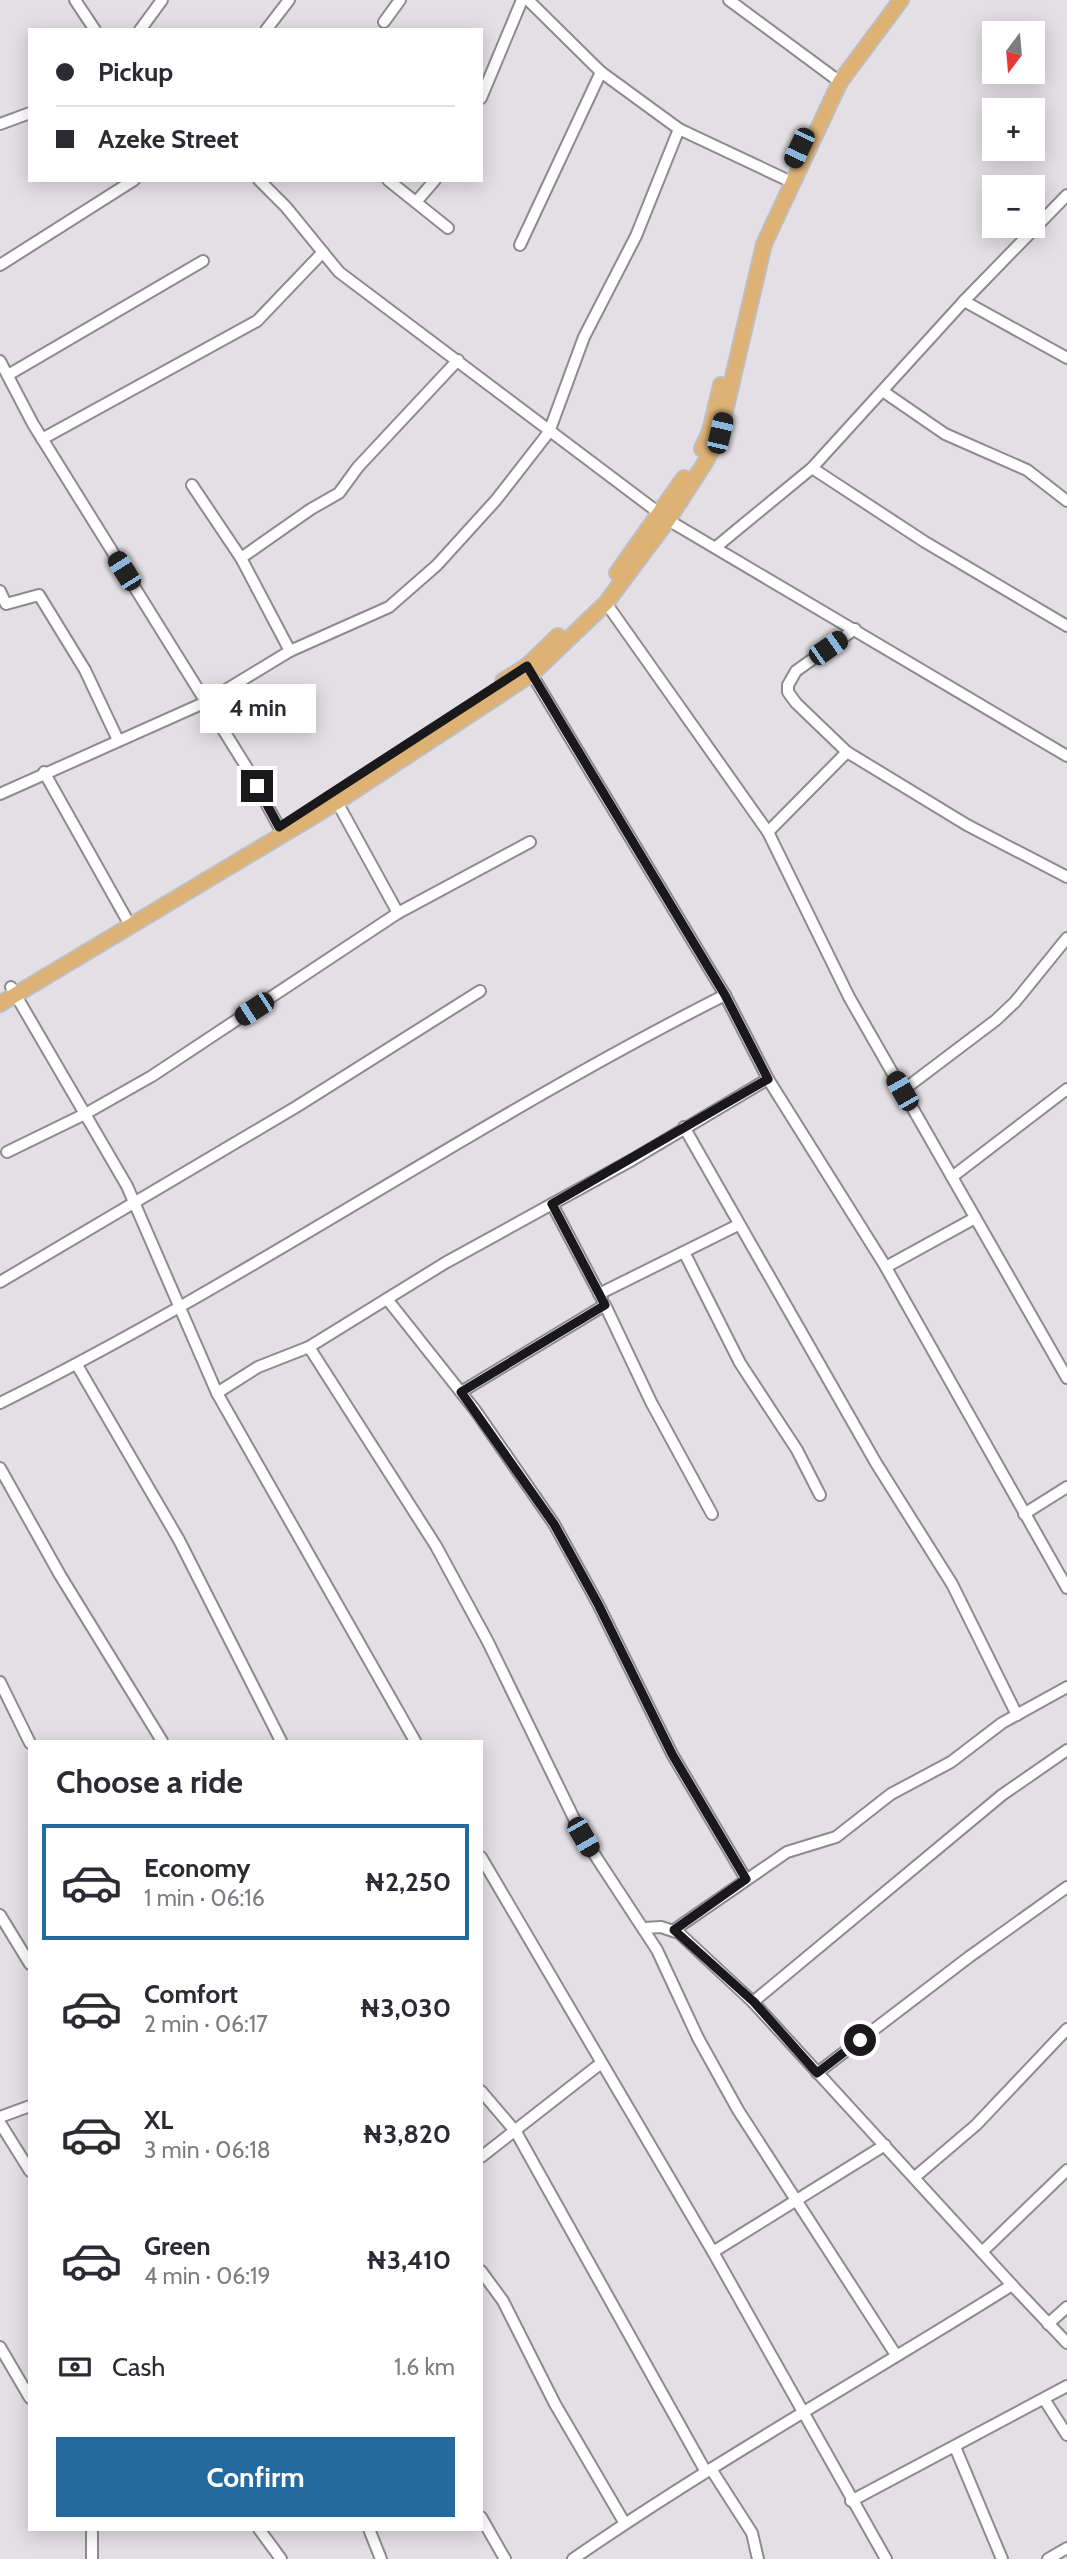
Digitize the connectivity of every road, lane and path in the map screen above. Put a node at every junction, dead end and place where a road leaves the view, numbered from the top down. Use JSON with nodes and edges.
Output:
{"nodes":[{"id":1,"x":75,"y":0,"type":"edge"},
{"id":2,"x":162,"y":0,"type":"edge"},
{"id":3,"x":289,"y":0,"type":"edge"},
{"id":4,"x":400,"y":0,"type":"edge"},
{"id":5,"x":522,"y":0,"type":"edge"},
{"id":6,"x":528,"y":0,"type":"edge"},
{"id":7,"x":729,"y":0,"type":"edge"},
{"id":8,"x":890,"y":0,"type":"edge"},
{"id":9,"x":901,"y":0,"type":"edge"},
{"id":10,"x":384,"y":22,"type":"dead end"},
{"id":11,"x":93,"y":28,"type":"edge"},
{"id":12,"x":141,"y":28,"type":"edge"},
{"id":13,"x":268,"y":28,"type":"edge"},
{"id":14,"x":601,"y":72,"type":"junction"},
{"id":15,"x":837,"y":79,"type":"junction"},
{"id":16,"x":483,"y":93,"type":"edge"},
{"id":17,"x":28,"y":114,"type":"edge"},
{"id":18,"x":0,"y":124,"type":"edge"},
{"id":19,"x":679,"y":130,"type":"junction"},
{"id":20,"x":785,"y":179,"type":"junction"},
{"id":21,"x":131,"y":182,"type":"edge"},
{"id":22,"x":260,"y":182,"type":"edge"},
{"id":23,"x":391,"y":182,"type":"edge"},
{"id":24,"x":433,"y":182,"type":"edge"},
{"id":25,"x":1067,"y":195,"type":"edge"},
{"id":26,"x":416,"y":202,"type":"junction"},
{"id":27,"x":448,"y":228,"type":"dead end"},
{"id":28,"x":520,"y":245,"type":"dead end"},
{"id":29,"x":323,"y":252,"type":"junction"},
{"id":30,"x":203,"y":261,"type":"dead end"},
{"id":31,"x":0,"y":265,"type":"edge"},
{"id":32,"x":964,"y":301,"type":"junction"},
{"id":33,"x":1067,"y":358,"type":"edge"},
{"id":34,"x":458,"y":360,"type":"junction"},
{"id":35,"x":0,"y":361,"type":"edge"},
{"id":36,"x":8,"y":375,"type":"junction"},
{"id":37,"x":884,"y":392,"type":"junction"},
{"id":38,"x":549,"y":432,"type":"junction"},
{"id":39,"x":42,"y":439,"type":"junction"},
{"id":40,"x":812,"y":468,"type":"junction"},
{"id":41,"x":192,"y":485,"type":"dead end"},
{"id":42,"x":1067,"y":501,"type":"edge"},
{"id":43,"x":664,"y":517,"type":"junction"},
{"id":44,"x":716,"y":547,"type":"junction"},
{"id":45,"x":241,"y":558,"type":"junction"},
{"id":46,"x":0,"y":592,"type":"edge"},
{"id":47,"x":606,"y":603,"type":"junction"},
{"id":48,"x":1067,"y":626,"type":"edge"},
{"id":49,"x":855,"y":629,"type":"junction"},
{"id":50,"x":290,"y":651,"type":"junction"},
{"id":51,"x":530,"y":670,"type":"junction"},
{"id":52,"x":206,"y":702,"type":"junction"},
{"id":53,"x":118,"y":740,"type":"junction"},
{"id":54,"x":847,"y":752,"type":"junction"},
{"id":55,"x":1067,"y":756,"type":"edge"},
{"id":56,"x":44,"y":772,"type":"junction"},
{"id":57,"x":0,"y":794,"type":"edge"},
{"id":58,"x":337,"y":802,"type":"junction"},
{"id":59,"x":279,"y":827,"type":"junction"},
{"id":60,"x":768,"y":832,"type":"junction"},
{"id":61,"x":530,"y":842,"type":"dead end"},
{"id":62,"x":1067,"y":877,"type":"edge"},
{"id":63,"x":398,"y":913,"type":"junction"},
{"id":64,"x":125,"y":918,"type":"junction"},
{"id":65,"x":1067,"y":938,"type":"edge"},
{"id":66,"x":480,"y":991,"type":"dead end"},
{"id":67,"x":9,"y":992,"type":"edge"},
{"id":68,"x":725,"y":995,"type":"junction"},
{"id":69,"x":0,"y":1004,"type":"edge"},
{"id":70,"x":768,"y":1079,"type":"junction"},
{"id":71,"x":1067,"y":1088,"type":"edge"},
{"id":72,"x":902,"y":1091,"type":"junction"},
{"id":73,"x":85,"y":1114,"type":"junction"},
{"id":74,"x":684,"y":1127,"type":"junction"},
{"id":75,"x":7,"y":1152,"type":"dead end"},
{"id":76,"x":952,"y":1177,"type":"junction"},
{"id":77,"x":135,"y":1201,"type":"junction"},
{"id":78,"x":552,"y":1204,"type":"junction"},
{"id":79,"x":975,"y":1218,"type":"junction"},
{"id":80,"x":738,"y":1225,"type":"junction"},
{"id":81,"x":684,"y":1252,"type":"junction"},
{"id":82,"x":886,"y":1267,"type":"junction"},
{"id":83,"x":0,"y":1282,"type":"edge"},
{"id":84,"x":599,"y":1294,"type":"junction"},
{"id":85,"x":387,"y":1299,"type":"junction"},
{"id":86,"x":605,"y":1305,"type":"junction"},
{"id":87,"x":178,"y":1307,"type":"junction"},
{"id":88,"x":309,"y":1347,"type":"junction"},
{"id":89,"x":76,"y":1365,"type":"junction"},
{"id":90,"x":1067,"y":1378,"type":"edge"},
{"id":91,"x":461,"y":1392,"type":"junction"},
{"id":92,"x":217,"y":1393,"type":"junction"},
{"id":93,"x":0,"y":1404,"type":"edge"},
{"id":94,"x":0,"y":1468,"type":"edge"},
{"id":95,"x":1067,"y":1488,"type":"edge"},
{"id":96,"x":820,"y":1495,"type":"dead end"},
{"id":97,"x":712,"y":1514,"type":"dead end"},
{"id":98,"x":1024,"y":1514,"type":"junction"},
{"id":99,"x":1067,"y":1588,"type":"edge"},
{"id":100,"x":0,"y":1682,"type":"edge"},
{"id":101,"x":1067,"y":1687,"type":"edge"},
{"id":102,"x":1017,"y":1715,"type":"junction"},
{"id":103,"x":29,"y":1740,"type":"edge"},
{"id":104,"x":161,"y":1740,"type":"edge"},
{"id":105,"x":280,"y":1740,"type":"edge"},
{"id":106,"x":414,"y":1740,"type":"edge"},
{"id":107,"x":1067,"y":1750,"type":"edge"},
{"id":108,"x":483,"y":1860,"type":"edge"},
{"id":109,"x":746,"y":1879,"type":"junction"},
{"id":110,"x":1067,"y":1887,"type":"edge"},
{"id":111,"x":0,"y":1915,"type":"edge"},
{"id":112,"x":645,"y":1928,"type":"junction"},
{"id":113,"x":674,"y":1930,"type":"junction"},
{"id":114,"x":28,"y":1961,"type":"edge"},
{"id":115,"x":754,"y":2002,"type":"junction"},
{"id":116,"x":1067,"y":2029,"type":"edge"},
{"id":117,"x":600,"y":2064,"type":"junction"},
{"id":118,"x":817,"y":2073,"type":"junction"},
{"id":119,"x":483,"y":2093,"type":"edge"},
{"id":120,"x":28,"y":2107,"type":"edge"},
{"id":121,"x":0,"y":2117,"type":"edge"},
{"id":122,"x":0,"y":2123,"type":"edge"},
{"id":123,"x":516,"y":2132,"type":"junction"},
{"id":124,"x":885,"y":2145,"type":"junction"},
{"id":125,"x":483,"y":2156,"type":"edge"},
{"id":126,"x":28,"y":2168,"type":"edge"},
{"id":127,"x":1067,"y":2170,"type":"edge"},
{"id":128,"x":915,"y":2177,"type":"junction"},
{"id":129,"x":793,"y":2199,"type":"junction"},
{"id":130,"x":713,"y":2252,"type":"junction"},
{"id":131,"x":982,"y":2252,"type":"junction"},
{"id":132,"x":483,"y":2274,"type":"edge"},
{"id":133,"x":1012,"y":2284,"type":"junction"},
{"id":134,"x":1067,"y":2306,"type":"edge"},
{"id":135,"x":1048,"y":2324,"type":"junction"},
{"id":136,"x":1067,"y":2343,"type":"edge"},
{"id":137,"x":0,"y":2347,"type":"edge"},
{"id":138,"x":896,"y":2355,"type":"junction"},
{"id":139,"x":1067,"y":2386,"type":"edge"},
{"id":140,"x":28,"y":2395,"type":"edge"},
{"id":141,"x":1044,"y":2399,"type":"junction"},
{"id":142,"x":801,"y":2412,"type":"junction"},
{"id":143,"x":1067,"y":2435,"type":"edge"},
{"id":144,"x":954,"y":2448,"type":"junction"},
{"id":145,"x":709,"y":2471,"type":"junction"},
{"id":146,"x":851,"y":2501,"type":"junction"},
{"id":147,"x":483,"y":2520,"type":"edge"},
{"id":148,"x":624,"y":2522,"type":"junction"},
{"id":149,"x":92,"y":2531,"type":"edge"},
{"id":150,"x":260,"y":2531,"type":"edge"},
{"id":151,"x":370,"y":2531,"type":"edge"},
{"id":152,"x":1067,"y":2548,"type":"edge"},
{"id":153,"x":92,"y":2559,"type":"edge"},
{"id":154,"x":281,"y":2559,"type":"edge"},
{"id":155,"x":381,"y":2559,"type":"edge"},
{"id":156,"x":505,"y":2559,"type":"edge"},
{"id":157,"x":573,"y":2559,"type":"edge"},
{"id":158,"x":758,"y":2559,"type":"edge"},
{"id":159,"x":886,"y":2559,"type":"edge"},
{"id":160,"x":1002,"y":2559,"type":"edge"},
{"id":161,"x":1048,"y":2559,"type":"edge"}],
"edges":[{"from":1,"to":11,"type":"street"},
{"from":2,"to":12,"type":"street"},
{"from":3,"to":13,"type":"street"},
{"from":4,"to":10,"type":"street"},
{"from":5,"to":16,"type":"street"},
{"from":6,"to":14,"type":"street"},
{"from":7,"to":15,"type":"street"},
{"from":8,"to":15,"type":"main road"},
{"from":9,"to":15,"type":"main road"},
{"from":14,"to":19,"type":"street"},
{"from":14,"to":28,"type":"street"},
{"from":15,"to":20,"type":"main road"},
{"from":15,"to":43,"type":"main road"},
{"from":17,"to":18,"type":"street"},
{"from":19,"to":20,"type":"street"},
{"from":19,"to":38,"type":"street"},
{"from":20,"to":43,"type":"main road"},
{"from":21,"to":31,"type":"street"},
{"from":22,"to":29,"type":"street"},
{"from":23,"to":26,"type":"street"},
{"from":24,"to":26,"type":"street"},
{"from":25,"to":32,"type":"street"},
{"from":26,"to":27,"type":"street"},
{"from":29,"to":34,"type":"street"},
{"from":29,"to":39,"type":"street"},
{"from":30,"to":36,"type":"street"},
{"from":32,"to":33,"type":"street"},
{"from":32,"to":37,"type":"street"},
{"from":34,"to":38,"type":"street"},
{"from":34,"to":45,"type":"street"},
{"from":35,"to":36,"type":"street"},
{"from":36,"to":39,"type":"street"},
{"from":37,"to":40,"type":"street"},
{"from":37,"to":42,"type":"street"},
{"from":38,"to":43,"type":"street"},
{"from":38,"to":50,"type":"street"},
{"from":39,"to":52,"type":"street"},
{"from":40,"to":44,"type":"street"},
{"from":40,"to":48,"type":"street"},
{"from":41,"to":45,"type":"street"},
{"from":43,"to":44,"type":"street"},
{"from":43,"to":47,"type":"main road"},
{"from":43,"to":51,"type":"main road"},
{"from":44,"to":49,"type":"street"},
{"from":45,"to":50,"type":"street"},
{"from":46,"to":53,"type":"street"},
{"from":47,"to":51,"type":"main road"},
{"from":47,"to":60,"type":"street"},
{"from":49,"to":54,"type":"street"},
{"from":49,"to":55,"type":"street"},
{"from":50,"to":52,"type":"street"},
{"from":51,"to":58,"type":"main road"},
{"from":51,"to":59,"type":"main road"},
{"from":51,"to":68,"type":"street"},
{"from":52,"to":53,"type":"street"},
{"from":52,"to":59,"type":"street"},
{"from":53,"to":56,"type":"street"},
{"from":54,"to":60,"type":"street"},
{"from":54,"to":62,"type":"street"},
{"from":56,"to":57,"type":"street"},
{"from":56,"to":64,"type":"street"},
{"from":58,"to":63,"type":"street"},
{"from":58,"to":67,"type":"main road"},
{"from":59,"to":64,"type":"main road"},
{"from":60,"to":72,"type":"street"},
{"from":61,"to":63,"type":"street"},
{"from":63,"to":73,"type":"street"},
{"from":64,"to":67,"type":"main road"},
{"from":65,"to":72,"type":"street"},
{"from":66,"to":77,"type":"street"},
{"from":67,"to":69,"type":"main road"},
{"from":67,"to":73,"type":"street"},
{"from":68,"to":70,"type":"street"},
{"from":68,"to":87,"type":"street"},
{"from":70,"to":74,"type":"street"},
{"from":70,"to":82,"type":"street"},
{"from":71,"to":76,"type":"street"},
{"from":72,"to":76,"type":"street"},
{"from":73,"to":75,"type":"street"},
{"from":73,"to":77,"type":"street"},
{"from":74,"to":78,"type":"street"},
{"from":74,"to":80,"type":"street"},
{"from":76,"to":79,"type":"street"},
{"from":77,"to":83,"type":"street"},
{"from":77,"to":87,"type":"street"},
{"from":78,"to":84,"type":"street"},
{"from":78,"to":85,"type":"street"},
{"from":79,"to":82,"type":"street"},
{"from":79,"to":90,"type":"street"},
{"from":80,"to":81,"type":"street"},
{"from":80,"to":102,"type":"street"},
{"from":81,"to":84,"type":"street"},
{"from":81,"to":96,"type":"street"},
{"from":82,"to":98,"type":"street"},
{"from":84,"to":86,"type":"street"},
{"from":85,"to":88,"type":"street"},
{"from":85,"to":91,"type":"street"},
{"from":86,"to":91,"type":"street"},
{"from":86,"to":97,"type":"street"},
{"from":87,"to":89,"type":"street"},
{"from":87,"to":92,"type":"street"},
{"from":88,"to":92,"type":"street"},
{"from":88,"to":112,"type":"street"},
{"from":89,"to":93,"type":"street"},
{"from":89,"to":105,"type":"street"},
{"from":91,"to":109,"type":"street"},
{"from":92,"to":106,"type":"street"},
{"from":94,"to":104,"type":"street"},
{"from":95,"to":98,"type":"street"},
{"from":98,"to":99,"type":"street"},
{"from":100,"to":103,"type":"street"},
{"from":101,"to":102,"type":"street"},
{"from":102,"to":109,"type":"street"},
{"from":107,"to":115,"type":"street"},
{"from":108,"to":117,"type":"street"},
{"from":109,"to":113,"type":"street"},
{"from":110,"to":118,"type":"street"},
{"from":111,"to":114,"type":"street"},
{"from":112,"to":113,"type":"street"},
{"from":112,"to":129,"type":"street"},
{"from":113,"to":115,"type":"street"},
{"from":115,"to":118,"type":"street"},
{"from":116,"to":128,"type":"street"},
{"from":117,"to":123,"type":"street"},
{"from":117,"to":130,"type":"street"},
{"from":118,"to":124,"type":"street"},
{"from":119,"to":123,"type":"street"},
{"from":120,"to":121,"type":"street"},
{"from":122,"to":126,"type":"street"},
{"from":123,"to":125,"type":"street"},
{"from":123,"to":145,"type":"street"},
{"from":124,"to":128,"type":"street"},
{"from":124,"to":129,"type":"street"},
{"from":127,"to":131,"type":"street"},
{"from":128,"to":131,"type":"street"},
{"from":129,"to":130,"type":"street"},
{"from":129,"to":138,"type":"street"},
{"from":130,"to":142,"type":"street"},
{"from":131,"to":133,"type":"street"},
{"from":132,"to":148,"type":"street"},
{"from":133,"to":135,"type":"street"},
{"from":133,"to":138,"type":"street"},
{"from":134,"to":135,"type":"street"},
{"from":135,"to":136,"type":"street"},
{"from":137,"to":140,"type":"street"},
{"from":138,"to":142,"type":"street"},
{"from":139,"to":141,"type":"street"},
{"from":141,"to":143,"type":"street"},
{"from":141,"to":144,"type":"street"},
{"from":142,"to":145,"type":"street"},
{"from":142,"to":146,"type":"street"},
{"from":144,"to":146,"type":"street"},
{"from":144,"to":160,"type":"street"},
{"from":145,"to":148,"type":"street"},
{"from":145,"to":158,"type":"street"},
{"from":146,"to":159,"type":"street"},
{"from":147,"to":156,"type":"street"},
{"from":148,"to":157,"type":"street"},
{"from":149,"to":153,"type":"street"},
{"from":150,"to":154,"type":"street"},
{"from":151,"to":155,"type":"street"},
{"from":152,"to":161,"type":"street"}]}
